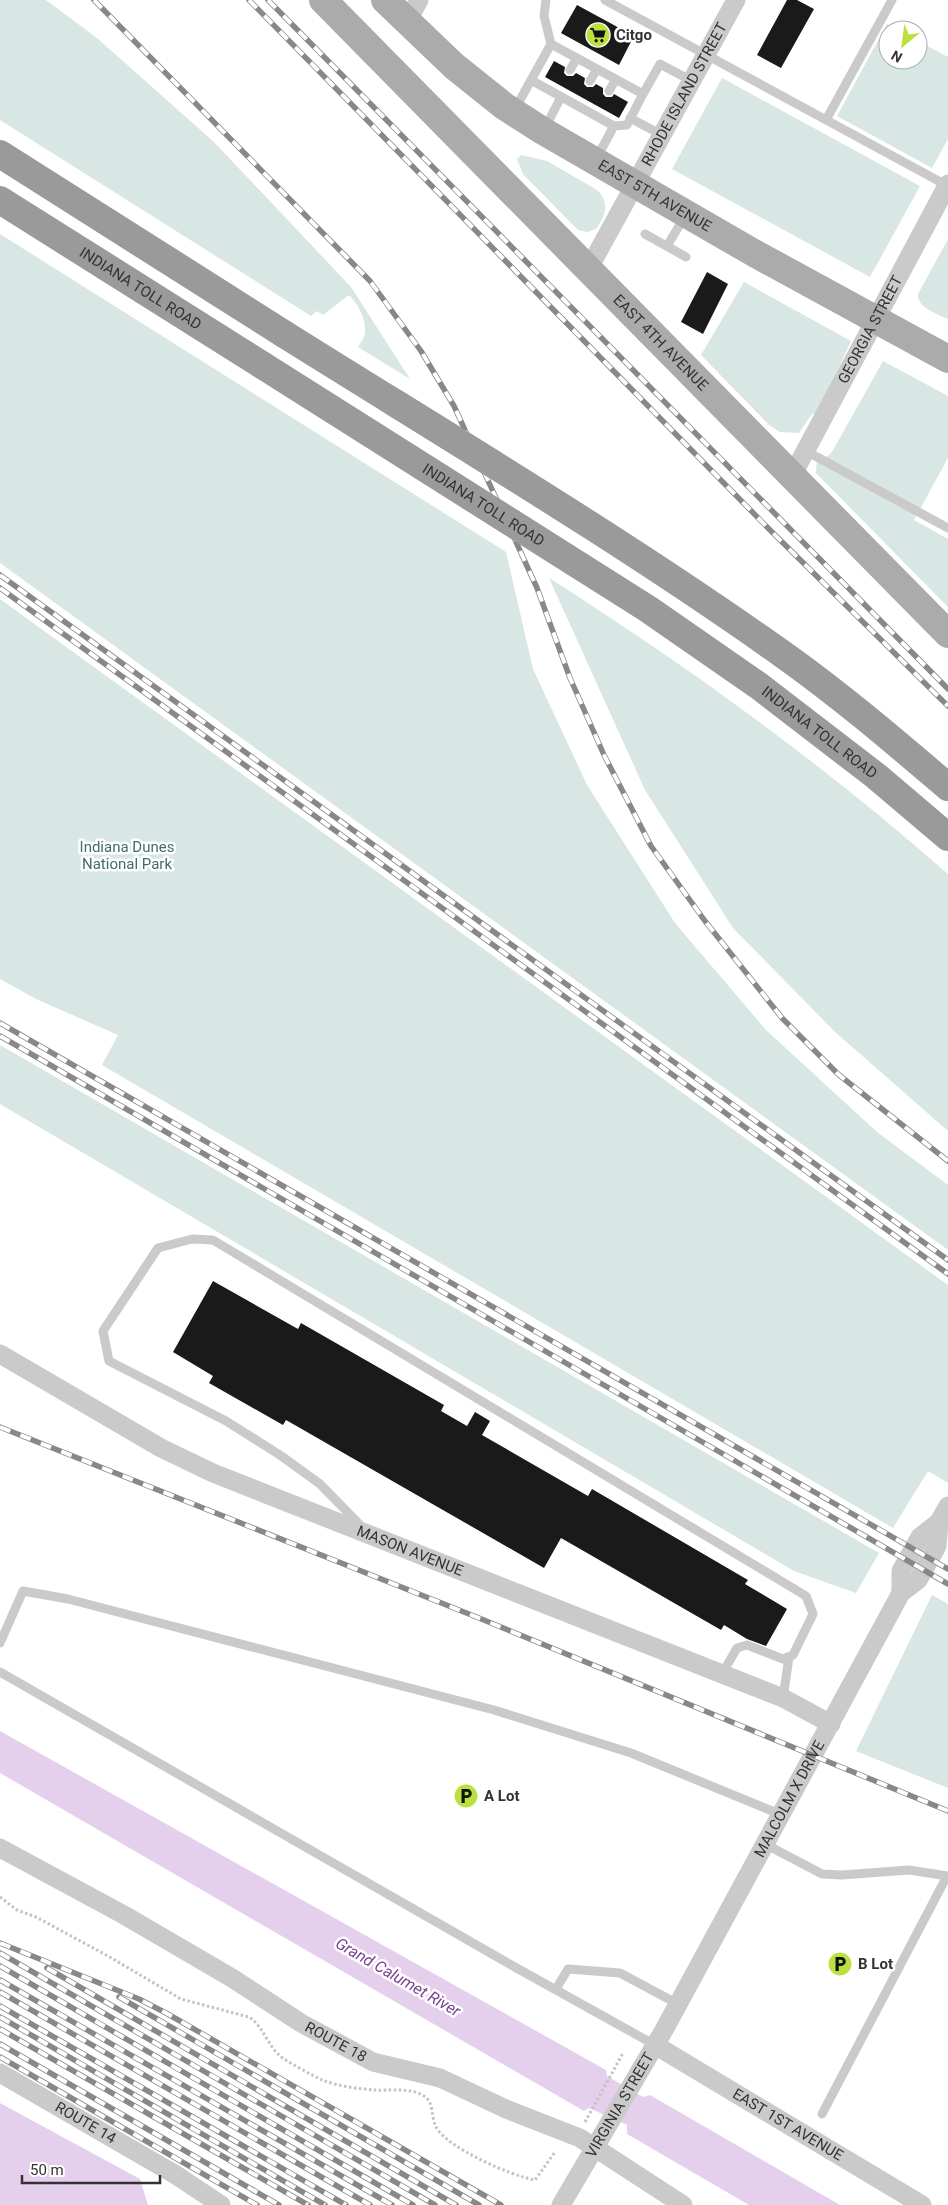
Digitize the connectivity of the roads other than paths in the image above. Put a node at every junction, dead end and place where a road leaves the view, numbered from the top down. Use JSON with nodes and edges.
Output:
{"nodes":[{"id":1,"x":323,"y":0,"type":"edge"},
{"id":2,"x":385,"y":0,"type":"edge"},
{"id":3,"x":546,"y":0,"type":"edge"},
{"id":4,"x":605,"y":0,"type":"edge"},
{"id":5,"x":736,"y":0,"type":"edge"},
{"id":6,"x":892,"y":0,"type":"edge"},
{"id":7,"x":413,"y":11,"type":"edge"},
{"id":8,"x":551,"y":44,"type":"junction"},
{"id":9,"x":706,"y":54,"type":"junction"},
{"id":10,"x":576,"y":58,"type":"junction"},
{"id":11,"x":597,"y":69,"type":"junction"},
{"id":12,"x":570,"y":70,"type":"dead end"},
{"id":13,"x":616,"y":79,"type":"junction"},
{"id":14,"x":530,"y":80,"type":"junction"},
{"id":15,"x":590,"y":81,"type":"dead end"},
{"id":16,"x":692,"y":81,"type":"junction"},
{"id":17,"x":609,"y":92,"type":"dead end"},
{"id":18,"x":560,"y":93,"type":"junction"},
{"id":19,"x":643,"y":94,"type":"junction"},
{"id":20,"x":600,"y":108,"type":"dead end"},
{"id":21,"x":513,"y":112,"type":"junction"},
{"id":22,"x":596,"y":116,"type":"junction"},
{"id":23,"x":630,"y":118,"type":"junction"},
{"id":24,"x":826,"y":120,"type":"junction"},
{"id":25,"x":614,"y":126,"type":"junction"},
{"id":26,"x":543,"y":131,"type":"junction"},
{"id":27,"x":662,"y":136,"type":"junction"},
{"id":28,"x":0,"y":154,"type":"edge"},
{"id":29,"x":595,"y":162,"type":"junction"},
{"id":30,"x":634,"y":185,"type":"junction"},
{"id":31,"x":948,"y":185,"type":"edge"},
{"id":32,"x":0,"y":200,"type":"edge"},
{"id":33,"x":686,"y":214,"type":"junction"},
{"id":34,"x":646,"y":234,"type":"dead end"},
{"id":35,"x":667,"y":246,"type":"junction"},
{"id":36,"x":686,"y":256,"type":"dead end"},
{"id":37,"x":589,"y":268,"type":"junction"},
{"id":38,"x":876,"y":320,"type":"junction"},
{"id":39,"x":948,"y":359,"type":"edge"},
{"id":40,"x":806,"y":451,"type":"junction"},
{"id":41,"x":792,"y":476,"type":"junction"},
{"id":42,"x":948,"y":528,"type":"edge"},
{"id":43,"x":948,"y":634,"type":"edge"},
{"id":44,"x":948,"y":787,"type":"edge"},
{"id":45,"x":948,"y":837,"type":"edge"},
{"id":46,"x":0,"y":1354,"type":"edge"},
{"id":47,"x":944,"y":1514,"type":"edge"},
{"id":48,"x":370,"y":1535,"type":"junction"},
{"id":49,"x":0,"y":1643,"type":"edge"},
{"id":50,"x":789,"y":1657,"type":"junction"},
{"id":51,"x":0,"y":1672,"type":"edge"},
{"id":52,"x":722,"y":1674,"type":"junction"},
{"id":53,"x":783,"y":1698,"type":"junction"},
{"id":54,"x":831,"y":1724,"type":"junction"},
{"id":55,"x":782,"y":1815,"type":"junction"},
{"id":56,"x":765,"y":1844,"type":"junction"},
{"id":57,"x":0,"y":1848,"type":"edge"},
{"id":58,"x":948,"y":1876,"type":"edge"},
{"id":59,"x":556,"y":1989,"type":"junction"},
{"id":60,"x":678,"y":2004,"type":"junction"},
{"id":61,"x":655,"y":2045,"type":"junction"},
{"id":62,"x":0,"y":2072,"type":"edge"},
{"id":63,"x":822,"y":2114,"type":"dead end"},
{"id":64,"x":596,"y":2147,"type":"junction"},
{"id":65,"x":221,"y":2205,"type":"edge"},
{"id":66,"x":561,"y":2205,"type":"edge"},
{"id":67,"x":683,"y":2205,"type":"edge"},
{"id":68,"x":922,"y":2205,"type":"edge"}],
"edges":[{"from":1,"to":37,"type":"main road","name":"EAST 4TH AVENUE"},
{"from":2,"to":7,"type":"main road","name":"EAST 5TH AVENUE"},
{"from":3,"to":8,"type":"lane"},
{"from":4,"to":9,"type":"lane"},
{"from":5,"to":9,"type":"street","name":"RHODE ISLAND STREET"},
{"from":6,"to":24,"type":"lane"},
{"from":7,"to":21,"type":"main road","name":"EAST 5TH AVENUE"},
{"from":8,"to":10,"type":"lane"},
{"from":8,"to":14,"type":"lane"},
{"from":9,"to":16,"type":"street","name":"RHODE ISLAND STREET"},
{"from":9,"to":24,"type":"lane"},
{"from":10,"to":11,"type":"lane"},
{"from":10,"to":12,"type":"lane"},
{"from":11,"to":13,"type":"lane"},
{"from":11,"to":15,"type":"lane"},
{"from":13,"to":17,"type":"lane"},
{"from":13,"to":19,"type":"lane"},
{"from":14,"to":18,"type":"lane"},
{"from":14,"to":21,"type":"lane"},
{"from":16,"to":19,"type":"lane"},
{"from":16,"to":27,"type":"street","name":"RHODE ISLAND STREET"},
{"from":18,"to":22,"type":"lane"},
{"from":18,"to":26,"type":"lane"},
{"from":19,"to":23,"type":"lane"},
{"from":20,"to":22,"type":"lane"},
{"from":21,"to":26,"type":"main road","name":"EAST 5TH AVENUE"},
{"from":22,"to":25,"type":"lane"},
{"from":23,"to":25,"type":"lane"},
{"from":23,"to":27,"type":"lane"},
{"from":24,"to":31,"type":"lane"},
{"from":25,"to":29,"type":"lane"},
{"from":26,"to":29,"type":"main road","name":"EAST 5TH AVENUE"},
{"from":27,"to":30,"type":"street","name":"RHODE ISLAND STREET"},
{"from":28,"to":44,"type":"highway","bridge":true},
{"from":29,"to":30,"type":"main road","name":"EAST 5TH AVENUE"},
{"from":30,"to":33,"type":"main road","name":"EAST 5TH AVENUE"},
{"from":30,"to":37,"type":"street","name":"RHODE ISLAND STREET"},
{"from":31,"to":38,"type":"street","name":"GEORGIA STREET"},
{"from":32,"to":45,"type":"highway","name":"INDIANA TOLL ROAD","bridge":true},
{"from":33,"to":35,"type":"lane"},
{"from":33,"to":38,"type":"main road","name":"EAST 5TH AVENUE"},
{"from":34,"to":35,"type":"lane"},
{"from":35,"to":36,"type":"lane"},
{"from":37,"to":41,"type":"main road","name":"EAST 4TH AVENUE"},
{"from":38,"to":39,"type":"main road","name":"EAST 5TH AVENUE"},
{"from":38,"to":40,"type":"street","name":"GEORGIA STREET"},
{"from":40,"to":41,"type":"street","name":"GEORGIA STREET"},
{"from":40,"to":42,"type":"lane"},
{"from":41,"to":43,"type":"main road","name":"EAST 4TH AVENUE"},
{"from":46,"to":48,"type":"street","name":"MASON AVENUE"},
{"from":47,"to":54,"type":"street","name":"MALCOLM X DRIVE"},
{"from":48,"to":50,"type":"lane"},
{"from":48,"to":52,"type":"street","name":"MASON AVENUE"},
{"from":49,"to":55,"type":"lane"},
{"from":50,"to":52,"type":"lane"},
{"from":50,"to":53,"type":"lane"},
{"from":51,"to":59,"type":"lane"},
{"from":52,"to":53,"type":"street","name":"MASON AVENUE"},
{"from":53,"to":54,"type":"street","name":"MASON AVENUE"},
{"from":54,"to":55,"type":"street","name":"MALCOLM X DRIVE"},
{"from":55,"to":56,"type":"street","name":"MALCOLM X DRIVE"},
{"from":56,"to":58,"type":"lane"},
{"from":56,"to":60,"type":"street","name":"MALCOLM X DRIVE"},
{"from":57,"to":64,"type":"street","name":"ROUTE 18"},
{"from":58,"to":63,"type":"lane"},
{"from":59,"to":60,"type":"lane"},
{"from":59,"to":61,"type":"lane"},
{"from":60,"to":61,"type":"street","name":"VIRGINIA STREET"},
{"from":61,"to":64,"type":"street","name":"VIRGINIA STREET"},
{"from":61,"to":68,"type":"street","name":"EAST 1ST AVENUE"},
{"from":62,"to":65,"type":"street","name":"ROUTE 14"},
{"from":64,"to":66,"type":"street","name":"VIRGINIA STREET"},
{"from":64,"to":67,"type":"street","name":"ROUTE 18"}]}
